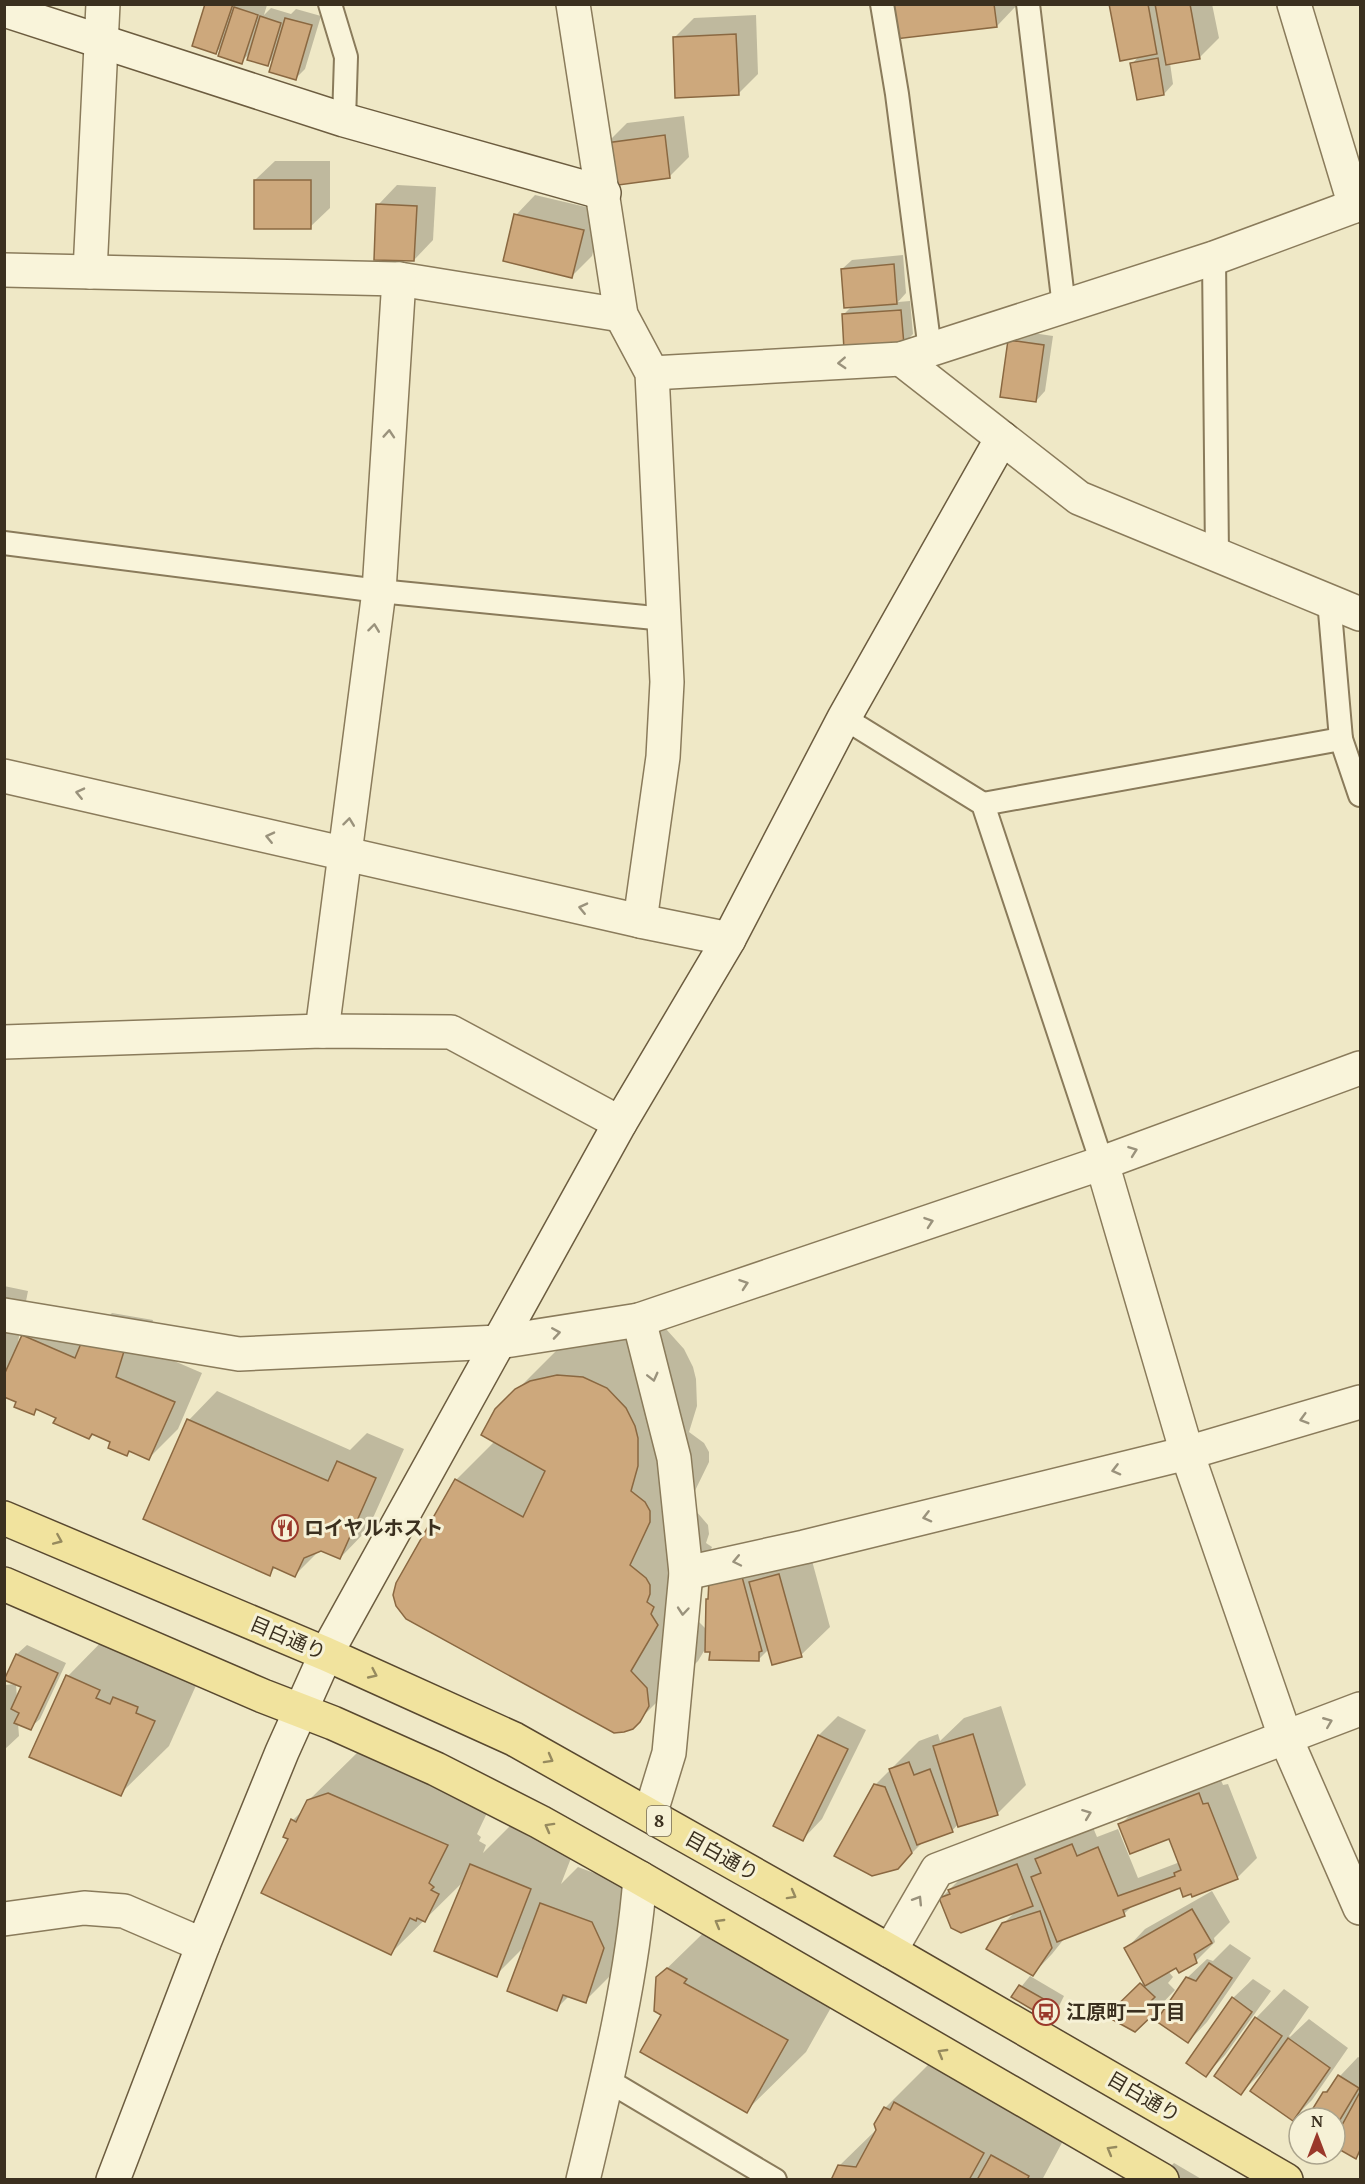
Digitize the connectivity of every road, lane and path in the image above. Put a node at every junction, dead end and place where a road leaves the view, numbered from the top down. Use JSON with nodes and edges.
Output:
{"nodes":[{"id":1,"x":103,"y":4,"type":"edge"},
{"id":2,"x":330,"y":4,"type":"edge"},
{"id":3,"x":573,"y":4,"type":"edge"},
{"id":4,"x":882,"y":4,"type":"edge"},
{"id":5,"x":1028,"y":4,"type":"edge"},
{"id":6,"x":1294,"y":4,"type":"edge"},
{"id":7,"x":4,"y":9,"type":"edge"},
{"id":8,"x":102,"y":42,"type":"junction"},
{"id":9,"x":344,"y":120,"type":"junction"},
{"id":10,"x":604,"y":193,"type":"junction"},
{"id":11,"x":1358,"y":205,"type":"edge"},
{"id":12,"x":1214,"y":258,"type":"junction"},
{"id":13,"x":4,"y":270,"type":"edge"},
{"id":14,"x":90,"y":272,"type":"junction"},
{"id":15,"x":399,"y":279,"type":"junction"},
{"id":16,"x":1064,"y":307,"type":"junction"},
{"id":17,"x":621,"y":315,"type":"junction"},
{"id":18,"x":915,"y":355,"type":"junction"},
{"id":19,"x":652,"y":373,"type":"junction"},
{"id":20,"x":1002,"y":438,"type":"junction"},
{"id":21,"x":4,"y":543,"type":"edge"},
{"id":22,"x":1217,"y":556,"type":"junction"},
{"id":23,"x":379,"y":591,"type":"junction"},
{"id":24,"x":1329,"y":600,"type":"junction"},
{"id":25,"x":1360,"y":614,"type":"edge"},
{"id":26,"x":665,"y":619,"type":"junction"},
{"id":27,"x":844,"y":718,"type":"junction"},
{"id":28,"x":1341,"y":739,"type":"junction"},
{"id":29,"x":4,"y":776,"type":"edge"},
{"id":30,"x":1360,"y":795,"type":"edge"},
{"id":31,"x":983,"y":804,"type":"junction"},
{"id":32,"x":345,"y":854,"type":"junction"},
{"id":33,"x":640,"y":921,"type":"junction"},
{"id":34,"x":729,"y":939,"type":"junction"},
{"id":35,"x":322,"y":1031,"type":"junction"},
{"id":36,"x":4,"y":1042,"type":"edge"},
{"id":37,"x":1360,"y":1068,"type":"edge"},
{"id":38,"x":620,"y":1124,"type":"junction"},
{"id":39,"x":1101,"y":1163,"type":"junction"},
{"id":40,"x":4,"y":1315,"type":"edge"},
{"id":41,"x":639,"y":1320,"type":"junction"},
{"id":42,"x":498,"y":1342,"type":"junction"},
{"id":43,"x":1360,"y":1402,"type":"edge"},
{"id":44,"x":1188,"y":1453,"type":"junction"},
{"id":45,"x":4,"y":1518,"type":"edge"},
{"id":46,"x":686,"y":1573,"type":"junction"},
{"id":47,"x":4,"y":1584,"type":"edge"},
{"id":48,"x":326,"y":1654,"type":"junction"},
{"id":49,"x":1360,"y":1710,"type":"edge"},
{"id":50,"x":300,"y":1711,"type":"junction"},
{"id":51,"x":1286,"y":1739,"type":"junction"},
{"id":52,"x":651,"y":1815,"type":"junction"},
{"id":53,"x":640,"y":1878,"type":"junction"},
{"id":54,"x":1360,"y":1908,"type":"edge"},
{"id":55,"x":4,"y":1919,"type":"edge"},
{"id":56,"x":203,"y":1946,"type":"junction"},
{"id":57,"x":890,"y":1951,"type":"junction"},
{"id":58,"x":607,"y":2080,"type":"junction"},
{"id":59,"x":113,"y":2180,"type":"edge"},
{"id":60,"x":583,"y":2180,"type":"edge"},
{"id":61,"x":774,"y":2180,"type":"edge"},
{"id":62,"x":1162,"y":2180,"type":"edge"},
{"id":63,"x":1286,"y":2180,"type":"edge"}],
"edges":[{"from":1,"to":8,"type":"street"},
{"from":2,"to":9,"type":"lane"},
{"from":3,"to":10,"type":"street"},
{"from":4,"to":18,"type":"lane"},
{"from":5,"to":16,"type":"lane"},
{"from":6,"to":11,"type":"street"},
{"from":7,"to":8,"type":"street"},
{"from":8,"to":9,"type":"street"},
{"from":8,"to":14,"type":"street"},
{"from":9,"to":10,"type":"street"},
{"from":10,"to":17,"type":"street"},
{"from":11,"to":12,"type":"street"},
{"from":12,"to":16,"type":"street"},
{"from":12,"to":22,"type":"lane"},
{"from":13,"to":14,"type":"street"},
{"from":14,"to":15,"type":"street"},
{"from":15,"to":17,"type":"street"},
{"from":23,"to":15,"type":"street","one_way":true},
{"from":16,"to":18,"type":"street"},
{"from":17,"to":19,"type":"street"},
{"from":18,"to":19,"type":"street","one_way":true},
{"from":18,"to":20,"type":"street"},
{"from":19,"to":26,"type":"street"},
{"from":20,"to":22,"type":"street"},
{"from":20,"to":27,"type":"street"},
{"from":21,"to":23,"type":"lane"},
{"from":22,"to":24,"type":"street"},
{"from":23,"to":26,"type":"lane"},
{"from":32,"to":23,"type":"street","one_way":true},
{"from":24,"to":25,"type":"street"},
{"from":24,"to":28,"type":"lane"},
{"from":26,"to":33,"type":"street"},
{"from":27,"to":31,"type":"lane"},
{"from":27,"to":34,"type":"street"},
{"from":28,"to":30,"type":"lane"},
{"from":28,"to":31,"type":"lane"},
{"from":32,"to":29,"type":"street","one_way":true},
{"from":31,"to":39,"type":"lane"},
{"from":33,"to":32,"type":"street","one_way":true},
{"from":32,"to":35,"type":"street"},
{"from":33,"to":34,"type":"street"},
{"from":34,"to":38,"type":"street"},
{"from":35,"to":36,"type":"street"},
{"from":35,"to":38,"type":"street"},
{"from":39,"to":37,"type":"street","one_way":true},
{"from":38,"to":42,"type":"street"},
{"from":41,"to":39,"type":"street","one_way":true},
{"from":39,"to":44,"type":"street"},
{"from":40,"to":42,"type":"street"},
{"from":42,"to":41,"type":"street","one_way":true},
{"from":41,"to":46,"type":"street","one_way":true},
{"from":42,"to":48,"type":"street"},
{"from":43,"to":44,"type":"street","one_way":true},
{"from":44,"to":46,"type":"street","one_way":true},
{"from":44,"to":51,"type":"street"},
{"from":45,"to":48,"type":"main road","name":"目白通り","number":"8","one_way":true},
{"from":46,"to":52,"type":"street","one_way":true},
{"from":47,"to":50,"type":"main road"},
{"from":48,"to":50,"type":"street"},
{"from":48,"to":52,"type":"main road","name":"目白通り","number":"8","one_way":true},
{"from":51,"to":49,"type":"street","one_way":true},
{"from":53,"to":50,"type":"main road","one_way":true},
{"from":50,"to":56,"type":"street"},
{"from":51,"to":54,"type":"street"},
{"from":57,"to":51,"type":"street","one_way":true},
{"from":52,"to":57,"type":"main road","name":"目白通り","number":"8","one_way":true},
{"from":53,"to":58,"type":"street"},
{"from":62,"to":53,"type":"main road","one_way":true},
{"from":55,"to":56,"type":"street"},
{"from":56,"to":59,"type":"street"},
{"from":57,"to":63,"type":"main road","name":"目白通り","number":"8"},
{"from":58,"to":60,"type":"street"},
{"from":58,"to":61,"type":"lane"}]}
